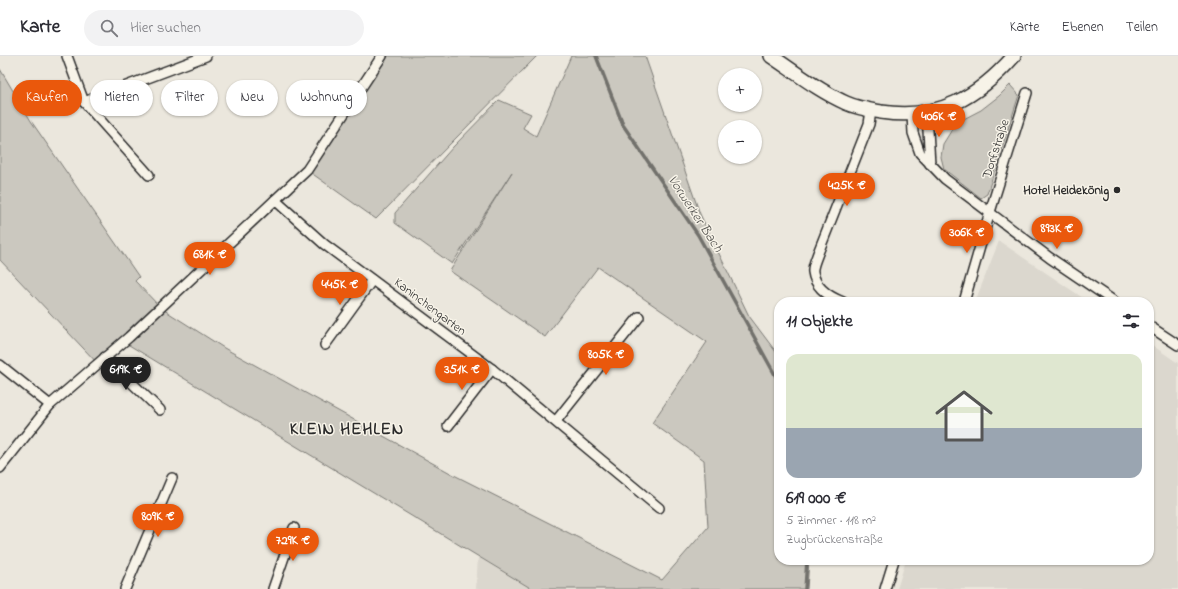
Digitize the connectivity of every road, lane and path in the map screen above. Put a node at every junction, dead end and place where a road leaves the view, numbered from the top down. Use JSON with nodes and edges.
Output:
{"nodes":[{"id":1,"x":67,"y":56,"type":"edge"},
{"id":2,"x":206,"y":56,"type":"edge"},
{"id":3,"x":382,"y":56,"type":"edge"},
{"id":4,"x":772,"y":56,"type":"edge"},
{"id":5,"x":1014,"y":56,"type":"edge"},
{"id":6,"x":1027,"y":93,"type":"dead end"},
{"id":7,"x":84,"y":102,"type":"junction"},
{"id":8,"x":871,"y":111,"type":"junction"},
{"id":9,"x":928,"y":113,"type":"junction"},
{"id":10,"x":912,"y":114,"type":"junction"},
{"id":11,"x":930,"y":164,"type":"junction"},
{"id":12,"x":149,"y":175,"type":"dead end"},
{"id":13,"x":275,"y":200,"type":"junction"},
{"id":14,"x":990,"y":212,"type":"junction"},
{"id":15,"x":372,"y":280,"type":"junction"},
{"id":16,"x":831,"y":297,"type":"edge"},
{"id":17,"x":965,"y":297,"type":"edge"},
{"id":18,"x":1108,"y":297,"type":"edge"},
{"id":19,"x":639,"y":317,"type":"dead end"},
{"id":20,"x":1154,"y":329,"type":"edge"},
{"id":21,"x":325,"y":346,"type":"dead end"},
{"id":22,"x":1178,"y":346,"type":"edge"},
{"id":23,"x":105,"y":357,"type":"junction"},
{"id":24,"x":0,"y":365,"type":"edge"},
{"id":25,"x":492,"y":369,"type":"junction"},
{"id":26,"x":50,"y":405,"type":"junction"},
{"id":27,"x":160,"y":410,"type":"dead end"},
{"id":28,"x":556,"y":421,"type":"junction"},
{"id":29,"x":448,"y":426,"type":"dead end"},
{"id":30,"x":0,"y":468,"type":"edge"},
{"id":31,"x":172,"y":478,"type":"dead end"},
{"id":32,"x":659,"y":508,"type":"dead end"},
{"id":33,"x":294,"y":528,"type":"dead end"},
{"id":34,"x":892,"y":565,"type":"edge"},
{"id":35,"x":125,"y":589,"type":"edge"},
{"id":36,"x":273,"y":589,"type":"edge"},
{"id":37,"x":885,"y":589,"type":"edge"}],
"edges":[{"from":1,"to":7,"type":"street"},
{"from":2,"to":7,"type":"street"},
{"from":3,"to":13,"type":"street"},
{"from":4,"to":8,"type":"main road"},
{"from":5,"to":9,"type":"main road"},
{"from":6,"to":14,"type":"street","name":"Dorfstraße"},
{"from":7,"to":12,"type":"street"},
{"from":8,"to":10,"type":"main road"},
{"from":8,"to":16,"type":"street"},
{"from":9,"to":10,"type":"main road"},
{"from":9,"to":11,"type":"street"},
{"from":10,"to":11,"type":"street"},
{"from":11,"to":14,"type":"street"},
{"from":13,"to":15,"type":"street","name":"Kaninchengarten"},
{"from":13,"to":23,"type":"street"},
{"from":14,"to":17,"type":"street","name":"Dorfstraße"},
{"from":14,"to":18,"type":"street"},
{"from":15,"to":21,"type":"street"},
{"from":15,"to":25,"type":"street","name":"Kaninchengarten"},
{"from":19,"to":28,"type":"street"},
{"from":20,"to":22,"type":"street"},
{"from":23,"to":26,"type":"street"},
{"from":23,"to":27,"type":"street"},
{"from":24,"to":26,"type":"street"},
{"from":25,"to":28,"type":"street","name":"Kaninchengarten"},
{"from":25,"to":29,"type":"street"},
{"from":26,"to":30,"type":"street"},
{"from":28,"to":32,"type":"street","name":"Kaninchengarten"},
{"from":31,"to":35,"type":"street"},
{"from":33,"to":36,"type":"street"},
{"from":34,"to":37,"type":"street"}]}
